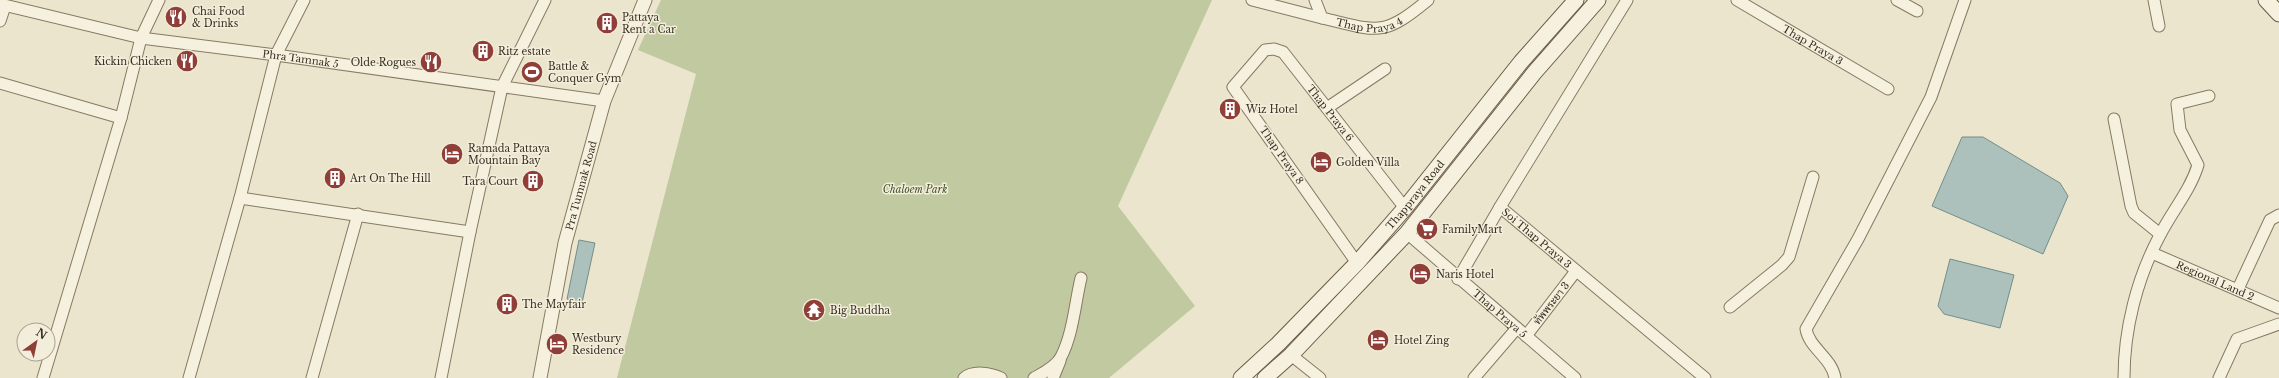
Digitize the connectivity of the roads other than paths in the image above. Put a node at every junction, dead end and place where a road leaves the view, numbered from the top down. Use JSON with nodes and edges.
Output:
{"nodes":[{"id":1,"x":159,"y":0,"type":"edge"},
{"id":2,"x":304,"y":0,"type":"edge"},
{"id":3,"x":545,"y":0,"type":"edge"},
{"id":4,"x":645,"y":0,"type":"edge"},
{"id":5,"x":1252,"y":0,"type":"edge"},
{"id":6,"x":1315,"y":0,"type":"edge"},
{"id":7,"x":1428,"y":0,"type":"edge"},
{"id":8,"x":1576,"y":0,"type":"edge"},
{"id":9,"x":1598,"y":0,"type":"edge"},
{"id":10,"x":1627,"y":0,"type":"edge"},
{"id":11,"x":1737,"y":0,"type":"edge"},
{"id":12,"x":1896,"y":0,"type":"edge"},
{"id":13,"x":1965,"y":0,"type":"edge"},
{"id":14,"x":2154,"y":0,"type":"edge"},
{"id":15,"x":2,"y":5,"type":"edge"},
{"id":16,"x":1917,"y":11,"type":"dead end"},
{"id":17,"x":1322,"y":18,"type":"junction"},
{"id":18,"x":0,"y":21,"type":"edge"},
{"id":19,"x":2160,"y":26,"type":"dead end"},
{"id":20,"x":141,"y":38,"type":"junction"},
{"id":21,"x":1265,"y":50,"type":"joint"},
{"id":22,"x":276,"y":55,"type":"junction"},
{"id":23,"x":1526,"y":56,"type":"junction"},
{"id":24,"x":1539,"y":67,"type":"junction"},
{"id":25,"x":1385,"y":69,"type":"dead end"},
{"id":26,"x":0,"y":83,"type":"edge"},
{"id":27,"x":502,"y":88,"type":"junction"},
{"id":28,"x":1888,"y":89,"type":"dead end"},
{"id":29,"x":2209,"y":96,"type":"dead end"},
{"id":30,"x":604,"y":101,"type":"junction"},
{"id":31,"x":1327,"y":108,"type":"junction"},
{"id":32,"x":121,"y":118,"type":"junction"},
{"id":33,"x":2114,"y":119,"type":"dead end"},
{"id":34,"x":1813,"y":177,"type":"dead end"},
{"id":35,"x":240,"y":198,"type":"junction"},
{"id":36,"x":1500,"y":207,"type":"junction"},
{"id":37,"x":1404,"y":208,"type":"junction"},
{"id":38,"x":358,"y":214,"type":"junction"},
{"id":39,"x":2279,"y":214,"type":"edge"},
{"id":40,"x":470,"y":232,"type":"junction"},
{"id":41,"x":1408,"y":233,"type":"junction"},
{"id":42,"x":2160,"y":234,"type":"junction"},
{"id":43,"x":2152,"y":253,"type":"junction"},
{"id":44,"x":1358,"y":263,"type":"junction"},
{"id":45,"x":1576,"y":271,"type":"junction"},
{"id":46,"x":1081,"y":278,"type":"dead end"},
{"id":47,"x":1458,"y":279,"type":"junction"},
{"id":48,"x":2238,"y":289,"type":"junction"},
{"id":49,"x":1730,"y":307,"type":"dead end"},
{"id":50,"x":2279,"y":308,"type":"edge"},
{"id":51,"x":2279,"y":324,"type":"edge"},
{"id":52,"x":1517,"y":328,"type":"junction"},
{"id":53,"x":1526,"y":336,"type":"junction"},
{"id":54,"x":1291,"y":355,"type":"junction"},
{"id":55,"x":1061,"y":358,"type":"junction"},
{"id":56,"x":43,"y":378,"type":"edge"},
{"id":57,"x":189,"y":378,"type":"edge"},
{"id":58,"x":312,"y":378,"type":"edge"},
{"id":59,"x":441,"y":378,"type":"edge"},
{"id":60,"x":540,"y":378,"type":"edge"},
{"id":61,"x":964,"y":378,"type":"edge"},
{"id":62,"x":1001,"y":378,"type":"edge"},
{"id":63,"x":1034,"y":378,"type":"edge"},
{"id":64,"x":1053,"y":378,"type":"edge"},
{"id":65,"x":1241,"y":378,"type":"edge"},
{"id":66,"x":1265,"y":378,"type":"edge"},
{"id":67,"x":1320,"y":378,"type":"edge"},
{"id":68,"x":1474,"y":378,"type":"edge"},
{"id":69,"x":1575,"y":378,"type":"edge"},
{"id":70,"x":1705,"y":378,"type":"edge"},
{"id":71,"x":1835,"y":378,"type":"edge"},
{"id":72,"x":2124,"y":378,"type":"edge"},
{"id":73,"x":2219,"y":378,"type":"edge"}],
"edges":[{"from":1,"to":20,"type":"street"},
{"from":2,"to":22,"type":"street"},
{"from":3,"to":27,"type":"street"},
{"from":4,"to":30,"type":"street","name":"Pra Tumnak Road"},
{"from":5,"to":17,"type":"street"},
{"from":6,"to":17,"type":"street","name":"Thap Praya 4"},
{"from":7,"to":17,"type":"street","name":"Thap Praya 4"},
{"from":8,"to":23,"type":"main road","name":"Thappraya Road"},
{"from":9,"to":24,"type":"main road","name":"Thappraya Road"},
{"from":10,"to":36,"type":"street","name":"Soi Thap Praya 3"},
{"from":11,"to":28,"type":"street","name":"Thap Praya 3"},
{"from":12,"to":16,"type":"street"},
{"from":13,"to":71,"type":"street"},
{"from":14,"to":19,"type":"street"},
{"from":15,"to":18,"type":"street"},
{"from":15,"to":20,"type":"street","name":"Phra Tamnak 5"},
{"from":20,"to":22,"type":"street","name":"Phra Tamnak 5"},
{"from":20,"to":32,"type":"street"},
{"from":21,"to":31,"type":"street","name":"Thap Praya 6"},
{"from":21,"to":44,"type":"street","name":"Thap Praya 8"},
{"from":22,"to":27,"type":"street","name":"Phra Tamnak 5"},
{"from":22,"to":35,"type":"street"},
{"from":23,"to":24,"type":"main road"},
{"from":23,"to":37,"type":"main road","name":"Thappraya Road"},
{"from":24,"to":41,"type":"main road","name":"Thappraya Road"},
{"from":25,"to":31,"type":"street"},
{"from":26,"to":32,"type":"street"},
{"from":27,"to":30,"type":"street","name":"Phra Tamnak 5"},
{"from":27,"to":40,"type":"street"},
{"from":29,"to":42,"type":"street"},
{"from":30,"to":60,"type":"street","name":"Pra Tumnak Road"},
{"from":31,"to":37,"type":"street","name":"Thap Praya 6"},
{"from":32,"to":56,"type":"street"},
{"from":33,"to":42,"type":"street"},
{"from":34,"to":49,"type":"street"},
{"from":35,"to":38,"type":"street"},
{"from":35,"to":57,"type":"street"},
{"from":36,"to":45,"type":"street","name":"Soi Thap Praya 3"},
{"from":36,"to":47,"type":"street"},
{"from":37,"to":44,"type":"main road","name":"Thappraya Road"},
{"from":38,"to":40,"type":"street"},
{"from":38,"to":58,"type":"street"},
{"from":39,"to":48,"type":"street"},
{"from":40,"to":59,"type":"street"},
{"from":41,"to":47,"type":"street","name":"Thap Praya 5"},
{"from":41,"to":54,"type":"main road","name":"Thappraya Road"},
{"from":42,"to":43,"type":"street"},
{"from":43,"to":48,"type":"street","name":"Regional Land 2"},
{"from":43,"to":72,"type":"street"},
{"from":44,"to":65,"type":"main road","name":"Thappraya Road"},
{"from":45,"to":53,"type":"street","name":"ทัพพระยา 3"},
{"from":45,"to":70,"type":"street","name":"Soi Thap Praya 3"},
{"from":46,"to":55,"type":"street"},
{"from":47,"to":52,"type":"street","name":"Thap Praya 5"},
{"from":48,"to":50,"type":"street","name":"Regional Land 2"},
{"from":51,"to":73,"type":"street"},
{"from":52,"to":53,"type":"street","name":"Thap Praya 5"},
{"from":52,"to":68,"type":"street"},
{"from":53,"to":69,"type":"street","name":"Thap Praya 5"},
{"from":54,"to":66,"type":"main road","name":"Thappraya Road"},
{"from":54,"to":67,"type":"street"},
{"from":55,"to":63,"type":"street"},
{"from":55,"to":64,"type":"street"},
{"from":61,"to":62,"type":"street"}]}
